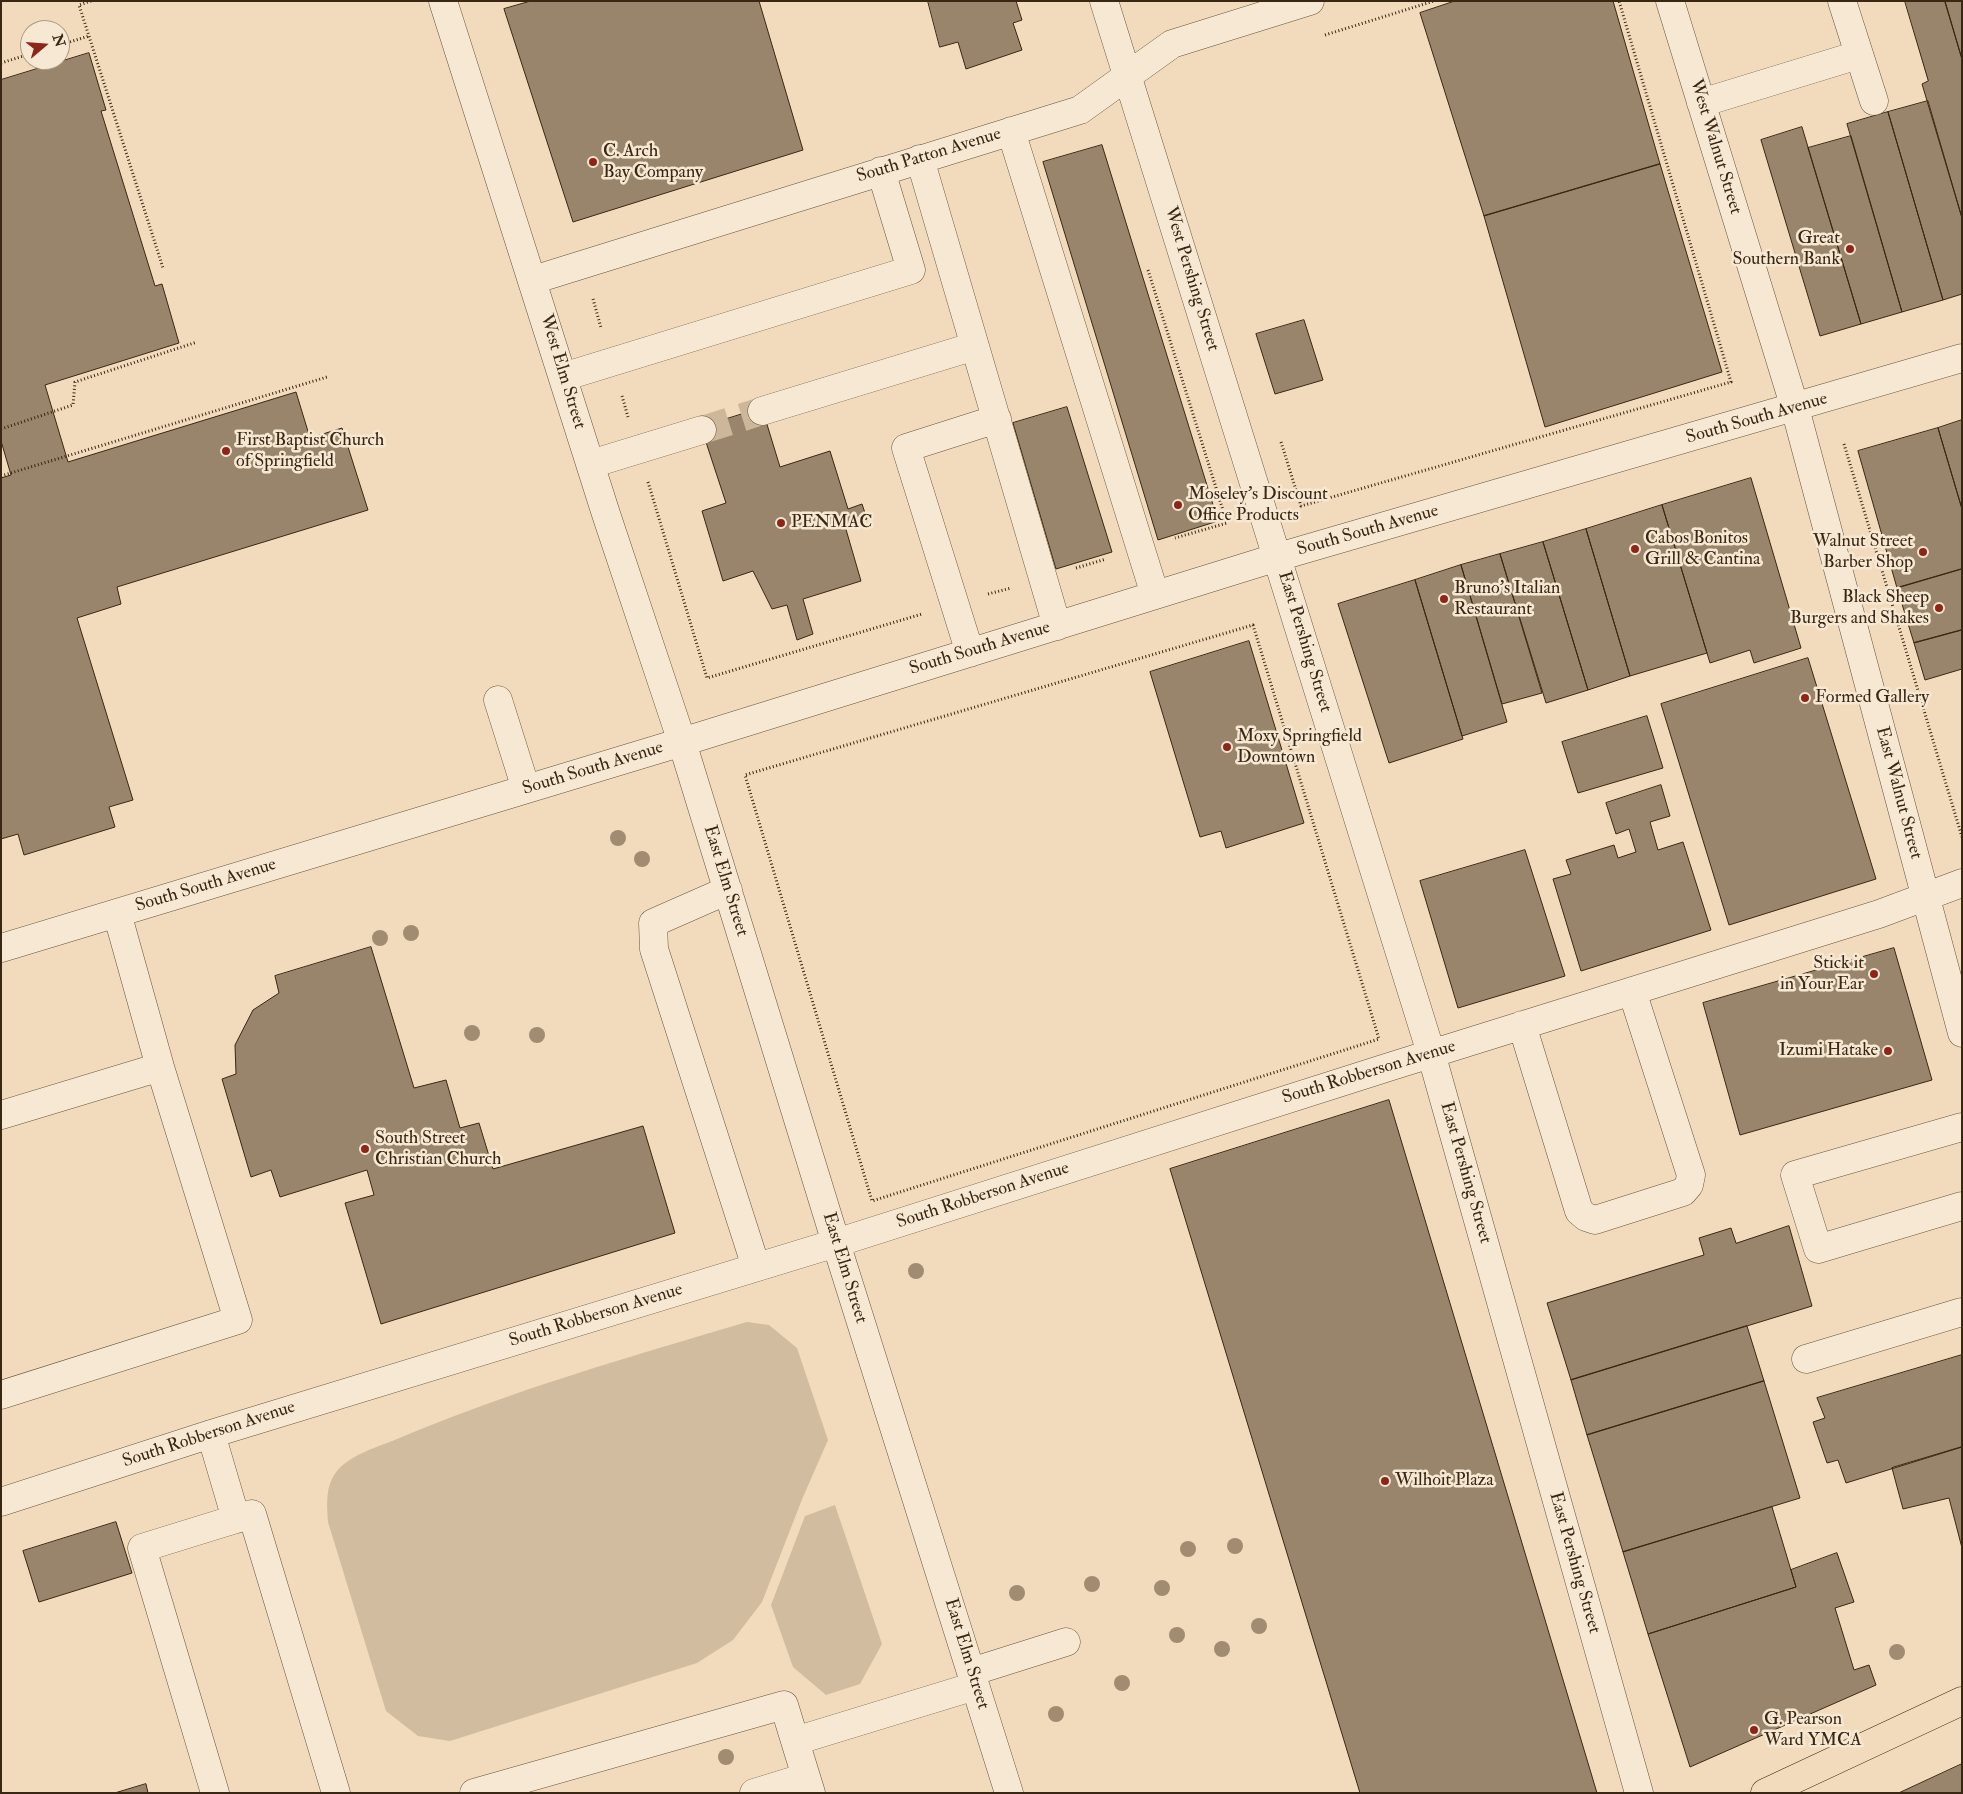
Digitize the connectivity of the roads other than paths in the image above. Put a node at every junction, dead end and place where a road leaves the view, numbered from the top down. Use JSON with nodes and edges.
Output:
{"nodes":[{"id":1,"x":443,"y":1,"type":"edge"},
{"id":2,"x":1104,"y":1,"type":"edge"},
{"id":3,"x":1310,"y":1,"type":"edge"},
{"id":4,"x":1670,"y":1,"type":"edge"},
{"id":5,"x":1842,"y":1,"type":"edge"},
{"id":6,"x":1858,"y":55,"type":"junction"},
{"id":7,"x":1127,"y":76,"type":"junction"},
{"id":8,"x":1874,"y":101,"type":"dead end"},
{"id":9,"x":1701,"y":103,"type":"junction"},
{"id":10,"x":1011,"y":131,"type":"junction"},
{"id":11,"x":920,"y":159,"type":"junction"},
{"id":12,"x":881,"y":172,"type":"junction"},
{"id":13,"x":533,"y":280,"type":"junction"},
{"id":14,"x":975,"y":346,"type":"junction"},
{"id":15,"x":1962,"y":358,"type":"edge"},
{"id":16,"x":563,"y":377,"type":"junction"},
{"id":17,"x":1794,"y":408,"type":"junction"},
{"id":18,"x":762,"y":411,"type":"tunnel mouth"},
{"id":19,"x":997,"y":419,"type":"junction"},
{"id":20,"x":702,"y":430,"type":"tunnel mouth"},
{"id":21,"x":591,"y":464,"type":"junction"},
{"id":22,"x":1278,"y":557,"type":"junction"},
{"id":23,"x":1155,"y":595,"type":"junction"},
{"id":24,"x":1057,"y":626,"type":"junction"},
{"id":25,"x":970,"y":653,"type":"junction"},
{"id":26,"x":498,"y":700,"type":"dead end"},
{"id":27,"x":682,"y":742,"type":"junction"},
{"id":28,"x":526,"y":789,"type":"junction"},
{"id":29,"x":1962,"y":882,"type":"edge"},
{"id":30,"x":728,"y":890,"type":"junction"},
{"id":31,"x":1926,"y":896,"type":"junction"},
{"id":32,"x":117,"y":913,"type":"junction"},
{"id":33,"x":1,"y":948,"type":"edge"},
{"id":34,"x":1632,"y":991,"type":"junction"},
{"id":35,"x":1522,"y":1025,"type":"junction"},
{"id":36,"x":1962,"y":1032,"type":"edge"},
{"id":37,"x":1431,"y":1053,"type":"junction"},
{"id":38,"x":160,"y":1067,"type":"junction"},
{"id":39,"x":1,"y":1115,"type":"edge"},
{"id":40,"x":1962,"y":1127,"type":"edge"},
{"id":41,"x":1962,"y":1206,"type":"edge"},
{"id":42,"x":836,"y":1243,"type":"junction"},
{"id":43,"x":756,"y":1267,"type":"junction"},
{"id":44,"x":1962,"y":1312,"type":"edge"},
{"id":45,"x":1806,"y":1358,"type":"dead end"},
{"id":46,"x":1,"y":1395,"type":"edge"},
{"id":47,"x":211,"y":1434,"type":"junction"},
{"id":48,"x":1,"y":1502,"type":"edge"},
{"id":49,"x":236,"y":1519,"type":"junction"},
{"id":50,"x":1066,"y":1642,"type":"dead end"},
{"id":51,"x":973,"y":1679,"type":"junction"},
{"id":52,"x":1962,"y":1701,"type":"edge"},
{"id":53,"x":795,"y":1741,"type":"junction"},
{"id":54,"x":808,"y":1785,"type":"edge"},
{"id":55,"x":215,"y":1793,"type":"edge"},
{"id":56,"x":336,"y":1793,"type":"edge"},
{"id":57,"x":474,"y":1793,"type":"edge"},
{"id":58,"x":754,"y":1793,"type":"edge"},
{"id":59,"x":1009,"y":1793,"type":"edge"},
{"id":60,"x":1638,"y":1793,"type":"edge"},
{"id":61,"x":1765,"y":1793,"type":"edge"}],
"edges":[{"from":1,"to":13,"type":"street","name":"West Elm Street"},
{"from":2,"to":7,"type":"street","name":"West Pershing Street"},
{"from":3,"to":7,"type":"street","name":"South Patton Avenue"},
{"from":4,"to":9,"type":"street","name":"West Walnut Street"},
{"from":5,"to":6,"type":"street"},
{"from":6,"to":8,"type":"street"},
{"from":6,"to":9,"type":"street"},
{"from":7,"to":10,"type":"street","name":"South Patton Avenue"},
{"from":7,"to":22,"type":"street","name":"West Pershing Street"},
{"from":9,"to":17,"type":"street","name":"West Walnut Street"},
{"from":10,"to":11,"type":"street","name":"South Patton Avenue"},
{"from":10,"to":23,"type":"street"},
{"from":11,"to":12,"type":"street","name":"South Patton Avenue"},
{"from":11,"to":14,"type":"street"},
{"from":12,"to":13,"type":"street","name":"South Patton Avenue"},
{"from":12,"to":16,"type":"street"},
{"from":13,"to":16,"type":"street","name":"West Elm Street"},
{"from":14,"to":18,"type":"street"},
{"from":14,"to":19,"type":"street"},
{"from":15,"to":17,"type":"street","name":"South South Avenue"},
{"from":16,"to":21,"type":"street","name":"West Elm Street"},
{"from":17,"to":22,"type":"street","name":"South South Avenue"},
{"from":17,"to":31,"type":"street","name":"East Walnut Street"},
{"from":19,"to":24,"type":"street"},
{"from":19,"to":25,"type":"street"},
{"from":20,"to":21,"type":"street"},
{"from":21,"to":27,"type":"street","name":"West Elm Street"},
{"from":22,"to":23,"type":"street","name":"South South Avenue"},
{"from":22,"to":37,"type":"street","name":"East Pershing Street"},
{"from":23,"to":24,"type":"street","name":"South South Avenue"},
{"from":24,"to":25,"type":"street","name":"South South Avenue"},
{"from":25,"to":27,"type":"street","name":"South South Avenue"},
{"from":26,"to":28,"type":"street"},
{"from":27,"to":28,"type":"street","name":"South South Avenue"},
{"from":27,"to":30,"type":"street","name":"East Elm Street"},
{"from":28,"to":32,"type":"street","name":"South South Avenue"},
{"from":29,"to":31,"type":"street","name":"South Robberson Avenue"},
{"from":30,"to":42,"type":"street","name":"East Elm Street"},
{"from":30,"to":43,"type":"street"},
{"from":31,"to":34,"type":"street","name":"South Robberson Avenue"},
{"from":31,"to":36,"type":"street","name":"East Walnut Street"},
{"from":32,"to":33,"type":"street","name":"South South Avenue"},
{"from":32,"to":38,"type":"street"},
{"from":34,"to":35,"type":"street","name":"South Robberson Avenue"},
{"from":34,"to":35,"type":"street"},
{"from":35,"to":37,"type":"street","name":"South Robberson Avenue"},
{"from":37,"to":42,"type":"street","name":"South Robberson Avenue"},
{"from":37,"to":60,"type":"street","name":"East Pershing Street"},
{"from":38,"to":39,"type":"street"},
{"from":38,"to":46,"type":"street"},
{"from":40,"to":41,"type":"street"},
{"from":42,"to":43,"type":"street","name":"South Robberson Avenue"},
{"from":42,"to":51,"type":"street","name":"East Elm Street"},
{"from":43,"to":47,"type":"street","name":"South Robberson Avenue"},
{"from":44,"to":45,"type":"street"},
{"from":47,"to":48,"type":"street","name":"South Robberson Avenue"},
{"from":47,"to":49,"type":"street"},
{"from":49,"to":55,"type":"street"},
{"from":49,"to":56,"type":"street"},
{"from":50,"to":51,"type":"street"},
{"from":51,"to":53,"type":"street"},
{"from":51,"to":59,"type":"street","name":"East Elm Street"},
{"from":52,"to":61,"type":"main road"},
{"from":53,"to":54,"type":"street"},
{"from":53,"to":57,"type":"street"},
{"from":54,"to":58,"type":"street"}]}
